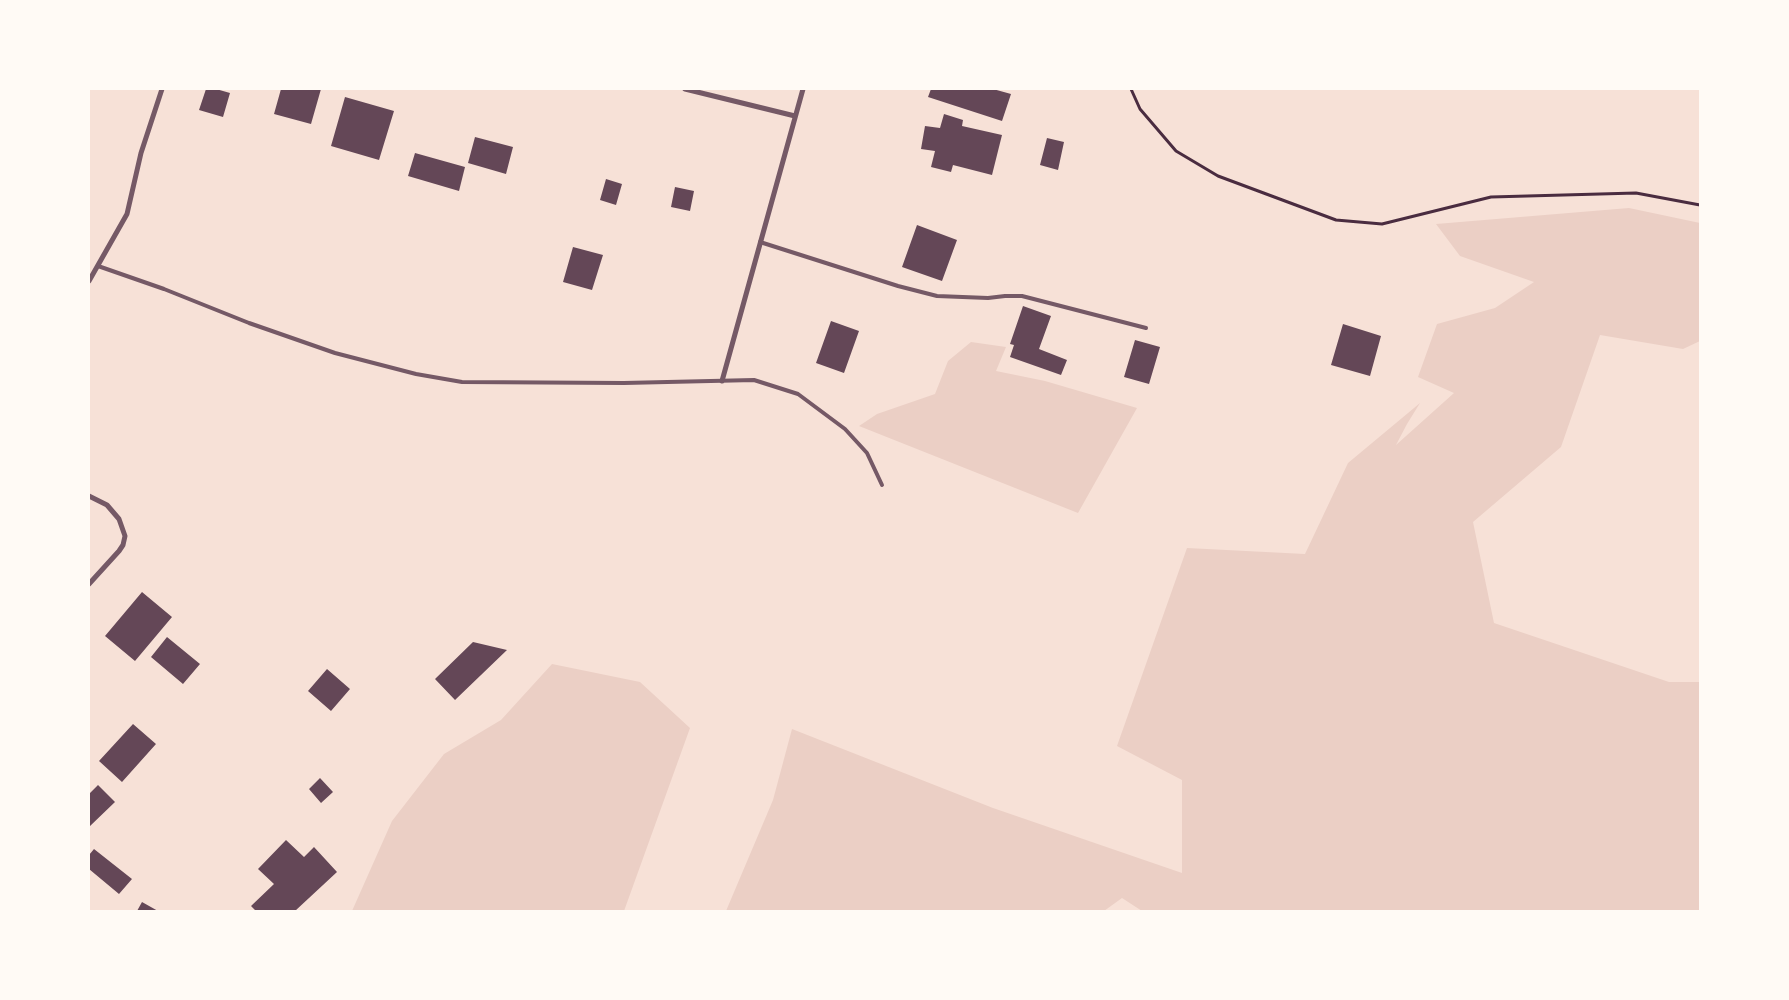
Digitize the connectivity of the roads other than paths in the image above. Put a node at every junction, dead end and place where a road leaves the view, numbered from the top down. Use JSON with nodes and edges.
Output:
{"nodes":[{"id":1,"x":162,"y":89,"type":"edge"},
{"id":2,"x":684,"y":89,"type":"edge"},
{"id":3,"x":803,"y":89,"type":"edge"},
{"id":4,"x":794,"y":116,"type":"junction"},
{"id":5,"x":760,"y":242,"type":"junction"},
{"id":6,"x":98,"y":266,"type":"junction"},
{"id":7,"x":89,"y":281,"type":"edge"},
{"id":8,"x":1146,"y":328,"type":"dead end"},
{"id":9,"x":722,"y":381,"type":"junction"},
{"id":10,"x":882,"y":486,"type":"dead end"},
{"id":11,"x":89,"y":496,"type":"edge"},
{"id":12,"x":89,"y":584,"type":"edge"}],
"edges":[{"from":1,"to":6,"type":"street"},
{"from":2,"to":4,"type":"street"},
{"from":3,"to":4,"type":"street"},
{"from":4,"to":5,"type":"street"},
{"from":5,"to":8,"type":"lane"},
{"from":5,"to":9,"type":"street"},
{"from":6,"to":7,"type":"street"},
{"from":6,"to":9,"type":"lane"},
{"from":9,"to":10,"type":"lane"},
{"from":11,"to":12,"type":"street"}]}
